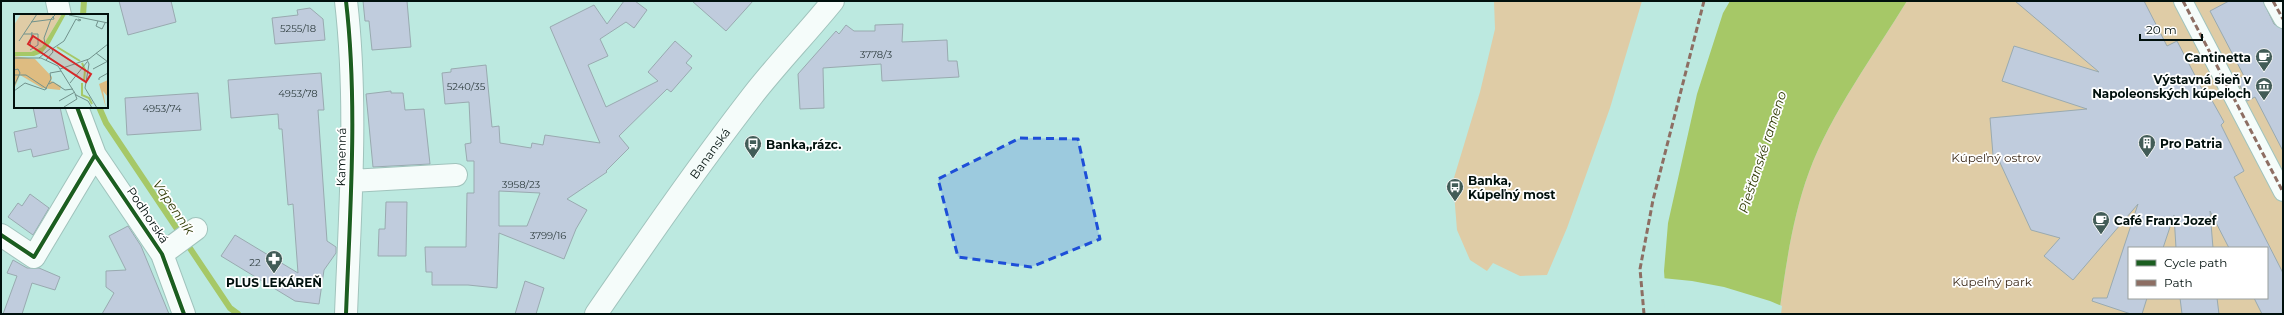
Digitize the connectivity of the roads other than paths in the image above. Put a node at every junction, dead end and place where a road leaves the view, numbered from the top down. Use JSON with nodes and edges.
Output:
{"nodes":[{"id":1,"x":57,"y":1,"type":"edge"},
{"id":2,"x":346,"y":1,"type":"edge"},
{"id":3,"x":833,"y":1,"type":"edge"},
{"id":4,"x":2183,"y":1,"type":"edge"},
{"id":5,"x":2273,"y":1,"type":"edge"},
{"id":6,"x":60,"y":14,"type":"edge"},
{"id":7,"x":2283,"y":19,"type":"edge"},
{"id":8,"x":77,"y":108,"type":"edge"},
{"id":9,"x":95,"y":156,"type":"junction"},
{"id":10,"x":456,"y":175,"type":"dead end"},
{"id":11,"x":351,"y":181,"type":"junction"},
{"id":12,"x":2283,"y":192,"type":"edge"},
{"id":13,"x":196,"y":229,"type":"dead end"},
{"id":14,"x":1,"y":235,"type":"edge"},
{"id":15,"x":168,"y":250,"type":"junction"},
{"id":16,"x":184,"y":314,"type":"edge"},
{"id":17,"x":346,"y":314,"type":"edge"},
{"id":18,"x":596,"y":314,"type":"edge"}],
"edges":[{"from":1,"to":6,"type":"street"},
{"from":2,"to":11,"type":"street","name":"Kamenná"},
{"from":3,"to":18,"type":"street","name":"Bananská"},
{"from":4,"to":12,"type":"street"},
{"from":5,"to":7,"type":"street"},
{"from":8,"to":9,"type":"street","name":"Podhorská"},
{"from":9,"to":14,"type":"street"},
{"from":9,"to":15,"type":"street","name":"Podhorská"},
{"from":10,"to":11,"type":"street"},
{"from":11,"to":17,"type":"street","name":"Kamenná"},
{"from":13,"to":15,"type":"street"},
{"from":15,"to":16,"type":"street","name":"Podhorská"}]}
